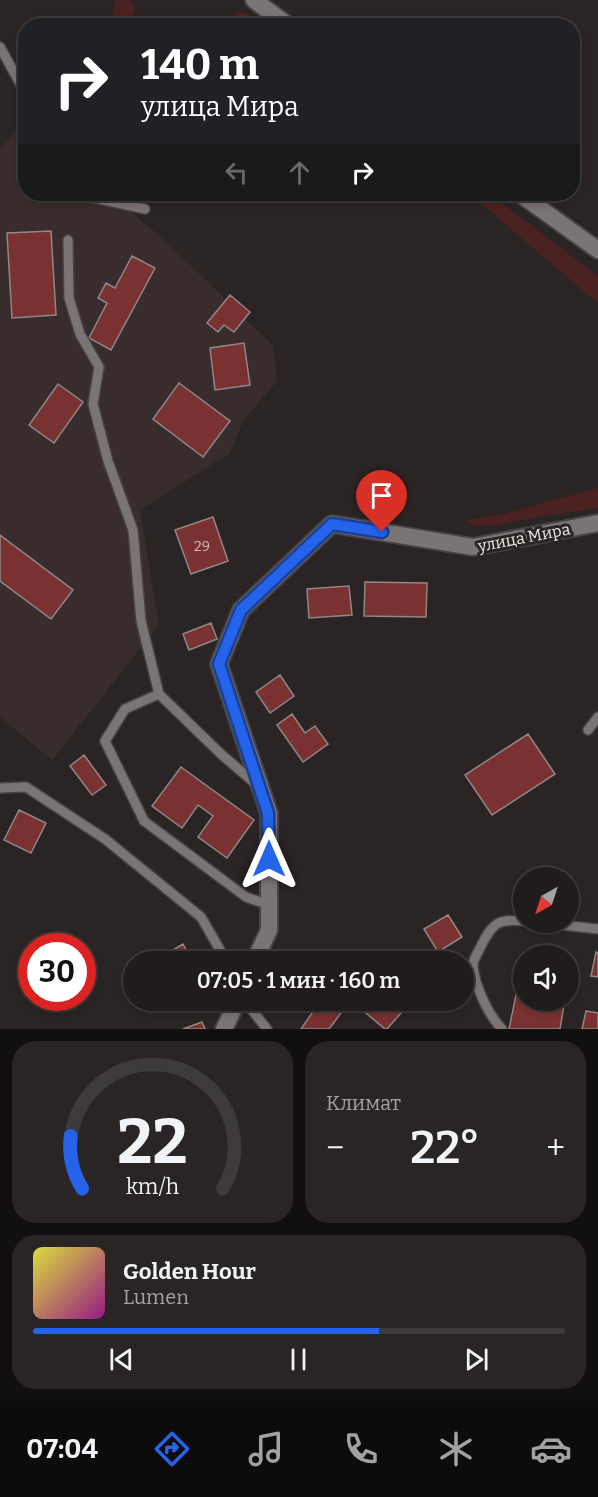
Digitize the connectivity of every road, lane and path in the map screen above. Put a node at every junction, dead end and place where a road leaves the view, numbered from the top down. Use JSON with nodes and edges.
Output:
{"nodes":[{"id":1,"x":254,"y":0,"type":"edge"},
{"id":2,"x":278,"y":18,"type":"edge"},
{"id":3,"x":0,"y":47,"type":"edge"},
{"id":4,"x":18,"y":80,"type":"edge"},
{"id":5,"x":108,"y":201,"type":"edge"},
{"id":6,"x":530,"y":201,"type":"edge"},
{"id":7,"x":144,"y":209,"type":"dead end"},
{"id":8,"x":68,"y":240,"type":"dead end"},
{"id":9,"x":598,"y":250,"type":"edge"},
{"id":10,"x":598,"y":524,"type":"edge"},
{"id":11,"x":159,"y":693,"type":"junction"},
{"id":12,"x":598,"y":717,"type":"edge"},
{"id":13,"x":588,"y":730,"type":"dead end"},
{"id":14,"x":260,"y":787,"type":"junction"},
{"id":15,"x":0,"y":788,"type":"edge"},
{"id":16,"x":269,"y":905,"type":"junction"},
{"id":17,"x":513,"y":920,"type":"edge"},
{"id":18,"x":579,"y":927,"type":"edge"},
{"id":19,"x":598,"y":929,"type":"edge"},
{"id":20,"x":221,"y":951,"type":"edge"},
{"id":21,"x":259,"y":951,"type":"edge"},
{"id":22,"x":233,"y":1011,"type":"edge"},
{"id":23,"x":253,"y":1011,"type":"edge"},
{"id":24,"x":224,"y":1029,"type":"edge"},
{"id":25,"x":267,"y":1029,"type":"edge"},
{"id":26,"x":502,"y":1029,"type":"edge"}],
"edges":[{"from":1,"to":2,"type":"street"},
{"from":3,"to":4,"type":"lane"},
{"from":5,"to":7,"type":"lane"},
{"from":6,"to":9,"type":"street"},
{"from":8,"to":11,"type":"lane"},
{"from":10,"to":14,"type":"street","name":"улица Мира"},
{"from":11,"to":14,"type":"lane"},
{"from":11,"to":16,"type":"lane"},
{"from":12,"to":13,"type":"lane"},
{"from":14,"to":16,"type":"street","name":"улица Мира"},
{"from":15,"to":20,"type":"lane"},
{"from":16,"to":21,"type":"street","name":"улица Мира"},
{"from":17,"to":26,"type":"lane"},
{"from":18,"to":19,"type":"lane"},
{"from":22,"to":24,"type":"street"},
{"from":23,"to":25,"type":"lane"}]}
